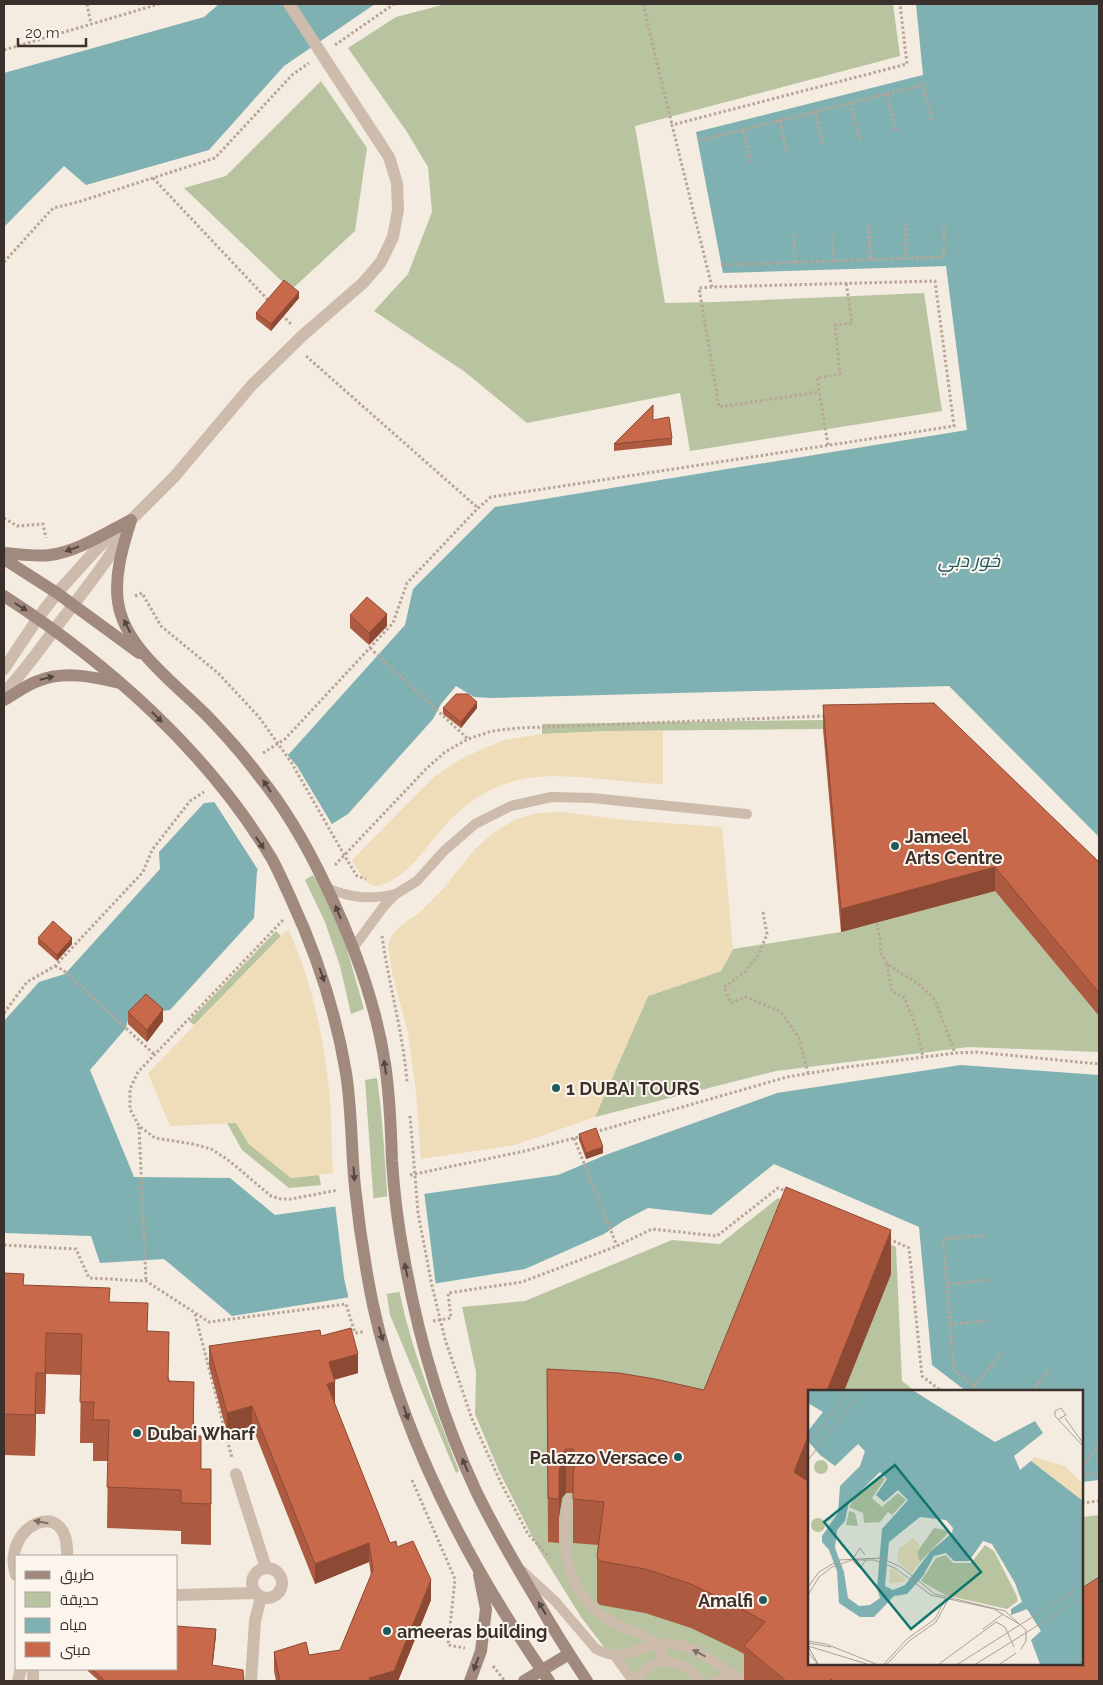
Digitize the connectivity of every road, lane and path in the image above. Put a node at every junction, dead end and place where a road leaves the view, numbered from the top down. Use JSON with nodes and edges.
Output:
{"nodes":[{"id":1,"x":87,"y":4,"type":"edge"},
{"id":2,"x":159,"y":4,"type":"edge"},
{"id":3,"x":289,"y":4,"type":"edge"},
{"id":4,"x":394,"y":4,"type":"edge"},
{"id":5,"x":644,"y":4,"type":"edge"},
{"id":6,"x":900,"y":4,"type":"edge"},
{"id":7,"x":91,"y":24,"type":"junction"},
{"id":8,"x":331,"y":48,"type":"dead end"},
{"id":9,"x":4,"y":50,"type":"edge"},
{"id":10,"x":315,"y":58,"type":"dead end"},
{"id":11,"x":887,"y":94,"type":"junction"},
{"id":12,"x":850,"y":103,"type":"junction"},
{"id":13,"x":815,"y":112,"type":"junction"},
{"id":14,"x":780,"y":121,"type":"junction"},
{"id":15,"x":932,"y":121,"type":"dead end"},
{"id":16,"x":672,"y":125,"type":"junction"},
{"id":17,"x":743,"y":131,"type":"junction"},
{"id":18,"x":896,"y":131,"type":"dead end"},
{"id":19,"x":860,"y":140,"type":"dead end"},
{"id":20,"x":698,"y":141,"type":"dead end"},
{"id":21,"x":823,"y":144,"type":"dead end"},
{"id":22,"x":787,"y":154,"type":"dead end"},
{"id":23,"x":751,"y":162,"type":"dead end"},
{"id":24,"x":153,"y":178,"type":"junction"},
{"id":25,"x":906,"y":223,"type":"dead end"},
{"id":26,"x":944,"y":224,"type":"dead end"},
{"id":27,"x":869,"y":226,"type":"dead end"},
{"id":28,"x":832,"y":234,"type":"dead end"},
{"id":29,"x":794,"y":235,"type":"dead end"},
{"id":30,"x":906,"y":259,"type":"junction"},
{"id":31,"x":870,"y":260,"type":"junction"},
{"id":32,"x":4,"y":262,"type":"edge"},
{"id":33,"x":833,"y":262,"type":"junction"},
{"id":34,"x":796,"y":264,"type":"junction"},
{"id":35,"x":721,"y":265,"type":"dead end"},
{"id":36,"x":846,"y":282,"type":"junction"},
{"id":37,"x":712,"y":287,"type":"junction"},
{"id":38,"x":275,"y":307,"type":"edge"},
{"id":39,"x":282,"y":314,"type":"edge"},
{"id":40,"x":298,"y":340,"type":"junction"},
{"id":41,"x":819,"y":392,"type":"junction"},
{"id":42,"x":828,"y":445,"type":"junction"},
{"id":43,"x":478,"y":508,"type":"junction"},
{"id":44,"x":131,"y":520,"type":"junction"},
{"id":45,"x":4,"y":553,"type":"edge"},
{"id":46,"x":4,"y":559,"type":"edge"},
{"id":47,"x":57,"y":593,"type":"junction"},
{"id":48,"x":4,"y":596,"type":"edge"},
{"id":49,"x":74,"y":604,"type":"junction"},
{"id":50,"x":38,"y":618,"type":"junction"},
{"id":51,"x":161,"y":626,"type":"dead end"},
{"id":52,"x":54,"y":630,"type":"junction"},
{"id":53,"x":370,"y":648,"type":"junction"},
{"id":54,"x":155,"y":665,"type":"junction"},
{"id":55,"x":4,"y":668,"type":"edge"},
{"id":56,"x":123,"y":683,"type":"junction"},
{"id":57,"x":4,"y":693,"type":"edge"},
{"id":58,"x":4,"y":700,"type":"edge"},
{"id":59,"x":832,"y":716,"type":"edge"},
{"id":60,"x":468,"y":739,"type":"junction"},
{"id":61,"x":260,"y":755,"type":"dead end"},
{"id":62,"x":210,"y":788,"type":"dead end"},
{"id":63,"x":746,"y":814,"type":"dead end"},
{"id":64,"x":333,"y":867,"type":"dead end"},
{"id":65,"x":373,"y":883,"type":"dead end"},
{"id":66,"x":327,"y":888,"type":"junction"},
{"id":67,"x":396,"y":894,"type":"junction"},
{"id":68,"x":763,"y":912,"type":"dead end"},
{"id":69,"x":875,"y":915,"type":"edge"},
{"id":70,"x":287,"y":916,"type":"dead end"},
{"id":71,"x":382,"y":932,"type":"dead end"},
{"id":72,"x":353,"y":948,"type":"junction"},
{"id":73,"x":887,"y":964,"type":"junction"},
{"id":74,"x":55,"y":966,"type":"junction"},
{"id":75,"x":4,"y":1013,"type":"edge"},
{"id":76,"x":955,"y":1053,"type":"junction"},
{"id":77,"x":155,"y":1055,"type":"junction"},
{"id":78,"x":923,"y":1057,"type":"junction"},
{"id":79,"x":1099,"y":1064,"type":"edge"},
{"id":80,"x":808,"y":1073,"type":"junction"},
{"id":81,"x":408,"y":1091,"type":"dead end"},
{"id":82,"x":409,"y":1110,"type":"dead end"},
{"id":83,"x":139,"y":1126,"type":"junction"},
{"id":84,"x":593,"y":1133,"type":"edge"},
{"id":85,"x":584,"y":1135,"type":"edge"},
{"id":86,"x":574,"y":1138,"type":"junction"},
{"id":87,"x":404,"y":1176,"type":"dead end"},
{"id":88,"x":338,"y":1190,"type":"dead end"},
{"id":89,"x":795,"y":1196,"type":"edge"},
{"id":90,"x":987,"y":1235,"type":"dead end"},
{"id":91,"x":882,"y":1236,"type":"edge"},
{"id":92,"x":4,"y":1245,"type":"edge"},
{"id":93,"x":618,"y":1246,"type":"junction"},
{"id":94,"x":991,"y":1280,"type":"dead end"},
{"id":95,"x":146,"y":1281,"type":"junction"},
{"id":96,"x":947,"y":1284,"type":"junction"},
{"id":97,"x":195,"y":1313,"type":"junction"},
{"id":98,"x":432,"y":1321,"type":"dead end"},
{"id":99,"x":987,"y":1321,"type":"dead end"},
{"id":100,"x":950,"y":1324,"type":"junction"},
{"id":101,"x":365,"y":1332,"type":"dead end"},
{"id":102,"x":1003,"y":1352,"type":"dead end"},
{"id":103,"x":1049,"y":1370,"type":"dead end"},
{"id":104,"x":974,"y":1386,"type":"junction"},
{"id":105,"x":940,"y":1390,"type":"edge"},
{"id":106,"x":979,"y":1390,"type":"edge"},
{"id":107,"x":1033,"y":1390,"type":"edge"},
{"id":108,"x":1098,"y":1446,"type":"edge"},
{"id":109,"x":1083,"y":1466,"type":"edge"},
{"id":110,"x":409,"y":1473,"type":"dead end"},
{"id":111,"x":236,"y":1474,"type":"joint"},
{"id":112,"x":1083,"y":1474,"type":"edge"},
{"id":113,"x":1099,"y":1474,"type":"edge"},
{"id":114,"x":569,"y":1499,"type":"dead end"},
{"id":115,"x":1099,"y":1501,"type":"edge"},
{"id":116,"x":1083,"y":1503,"type":"edge"},
{"id":117,"x":67,"y":1555,"type":"edge"},
{"id":118,"x":553,"y":1561,"type":"dead end"},
{"id":119,"x":477,"y":1565,"type":"junction"},
{"id":120,"x":516,"y":1565,"type":"junction"},
{"id":121,"x":266,"y":1568,"type":"junction"},
{"id":122,"x":15,"y":1574,"type":"edge"},
{"id":123,"x":178,"y":1595,"type":"edge"},
{"id":124,"x":258,"y":1595,"type":"junction"},
{"id":125,"x":656,"y":1644,"type":"junction"},
{"id":126,"x":481,"y":1651,"type":"junction"},
{"id":127,"x":569,"y":1654,"type":"junction"},
{"id":128,"x":615,"y":1656,"type":"junction"},
{"id":129,"x":664,"y":1660,"type":"junction"},
{"id":130,"x":545,"y":1676,"type":"edge"},
{"id":131,"x":742,"y":1680,"type":"edge"},
{"id":132,"x":251,"y":1681,"type":"edge"},
{"id":133,"x":470,"y":1681,"type":"edge"},
{"id":134,"x":506,"y":1681,"type":"edge"},
{"id":135,"x":524,"y":1681,"type":"edge"},
{"id":136,"x":585,"y":1681,"type":"edge"},
{"id":137,"x":634,"y":1681,"type":"edge"},
{"id":138,"x":701,"y":1681,"type":"edge"},
{"id":139,"x":715,"y":1681,"type":"edge"}],
"edges":[{"from":1,"to":7,"type":"path"},
{"from":2,"to":7,"type":"path"},
{"from":3,"to":40,"type":"street"},
{"from":4,"to":8,"type":"path"},
{"from":5,"to":16,"type":"path"},
{"from":6,"to":16,"type":"path"},
{"from":7,"to":9,"type":"path"},
{"from":10,"to":24,"type":"path"},
{"from":11,"to":12,"type":"path"},
{"from":11,"to":15,"type":"path"},
{"from":11,"to":18,"type":"path"},
{"from":12,"to":13,"type":"path"},
{"from":12,"to":19,"type":"path"},
{"from":13,"to":14,"type":"path"},
{"from":13,"to":21,"type":"path"},
{"from":14,"to":17,"type":"path"},
{"from":14,"to":22,"type":"path"},
{"from":16,"to":37,"type":"path"},
{"from":17,"to":20,"type":"path"},
{"from":17,"to":23,"type":"path"},
{"from":24,"to":32,"type":"path"},
{"from":24,"to":38,"type":"path"},
{"from":25,"to":30,"type":"path"},
{"from":26,"to":30,"type":"path"},
{"from":27,"to":31,"type":"path"},
{"from":28,"to":33,"type":"path"},
{"from":29,"to":34,"type":"path"},
{"from":30,"to":31,"type":"path"},
{"from":31,"to":33,"type":"path"},
{"from":33,"to":34,"type":"path"},
{"from":34,"to":35,"type":"path"},
{"from":36,"to":37,"type":"path"},
{"from":36,"to":41,"type":"path"},
{"from":36,"to":42,"type":"path"},
{"from":37,"to":41,"type":"path"},
{"from":39,"to":40,"type":"path"},
{"from":40,"to":43,"type":"path"},
{"from":40,"to":44,"type":"street"},
{"from":41,"to":42,"type":"path"},
{"from":42,"to":43,"type":"path"},
{"from":43,"to":53,"type":"path"},
{"from":44,"to":45,"type":"street","one_way":true},
{"from":44,"to":47,"type":"street"},
{"from":44,"to":49,"type":"street"},
{"from":54,"to":44,"type":"street","one_way":true},
{"from":46,"to":47,"type":"street"},
{"from":47,"to":49,"type":"street"},
{"from":47,"to":50,"type":"street"},
{"from":48,"to":50,"type":"street","one_way":true},
{"from":49,"to":52,"type":"street"},
{"from":49,"to":54,"type":"street"},
{"from":50,"to":52,"type":"street"},
{"from":50,"to":55,"type":"street"},
{"from":51,"to":65,"type":"path"},
{"from":52,"to":56,"type":"street"},
{"from":52,"to":57,"type":"street"},
{"from":53,"to":60,"type":"path"},
{"from":53,"to":61,"type":"path"},
{"from":66,"to":54,"type":"street","one_way":true},
{"from":58,"to":56,"type":"street","one_way":true},
{"from":56,"to":119,"type":"street","one_way":true},
{"from":59,"to":60,"type":"path"},
{"from":60,"to":64,"type":"path"},
{"from":62,"to":74,"type":"path"},
{"from":63,"to":67,"type":"lane"},
{"from":66,"to":67,"type":"lane"},
{"from":72,"to":66,"type":"street","one_way":true},
{"from":67,"to":72,"type":"lane"},
{"from":68,"to":80,"type":"path"},
{"from":69,"to":73,"type":"path"},
{"from":70,"to":77,"type":"path"},
{"from":71,"to":81,"type":"path"},
{"from":120,"to":72,"type":"street","one_way":true},
{"from":73,"to":76,"type":"path"},
{"from":73,"to":78,"type":"path"},
{"from":74,"to":75,"type":"path"},
{"from":74,"to":77,"type":"path"},
{"from":76,"to":78,"type":"path"},
{"from":76,"to":79,"type":"path"},
{"from":77,"to":83,"type":"path"},
{"from":78,"to":80,"type":"path"},
{"from":80,"to":84,"type":"path"},
{"from":82,"to":118,"type":"path"},
{"from":83,"to":88,"type":"path"},
{"from":83,"to":95,"type":"path"},
{"from":85,"to":86,"type":"path"},
{"from":86,"to":87,"type":"path"},
{"from":86,"to":93,"type":"path"},
{"from":89,"to":93,"type":"path"},
{"from":90,"to":96,"type":"path"},
{"from":91,"to":105,"type":"path"},
{"from":92,"to":95,"type":"path"},
{"from":93,"to":98,"type":"path"},
{"from":94,"to":96,"type":"path"},
{"from":95,"to":97,"type":"path"},
{"from":96,"to":100,"type":"path"},
{"from":97,"to":101,"type":"path"},
{"from":97,"to":111,"type":"path"},
{"from":99,"to":100,"type":"path"},
{"from":100,"to":104,"type":"path"},
{"from":102,"to":104,"type":"path"},
{"from":103,"to":107,"type":"path"},
{"from":104,"to":106,"type":"path"},
{"from":108,"to":109,"type":"path"},
{"from":110,"to":126,"type":"path"},
{"from":111,"to":121,"type":"street"},
{"from":112,"to":113,"type":"path"},
{"from":114,"to":125,"type":"lane"},
{"from":115,"to":116,"type":"path"},
{"from":117,"to":122,"type":"street","one_way":true},
{"from":119,"to":126,"type":"street"},
{"from":119,"to":130,"type":"street"},
{"from":127,"to":120,"type":"street","one_way":true},
{"from":120,"to":128,"type":"lane"},
{"from":121,"to":124,"type":"street"},
{"from":121,"to":124,"type":"street"},
{"from":123,"to":124,"type":"street"},
{"from":124,"to":132,"type":"street"},
{"from":125,"to":128,"type":"lane"},
{"from":125,"to":129,"type":"lane"},
{"from":131,"to":125,"type":"lane","one_way":true},
{"from":126,"to":133,"type":"street","one_way":true},
{"from":126,"to":134,"type":"path"},
{"from":127,"to":130,"type":"street"},
{"from":127,"to":136,"type":"street"},
{"from":128,"to":137,"type":"lane"},
{"from":129,"to":137,"type":"lane"},
{"from":129,"to":138,"type":"lane"},
{"from":130,"to":135,"type":"street"},
{"from":131,"to":139,"type":"lane"}]}
